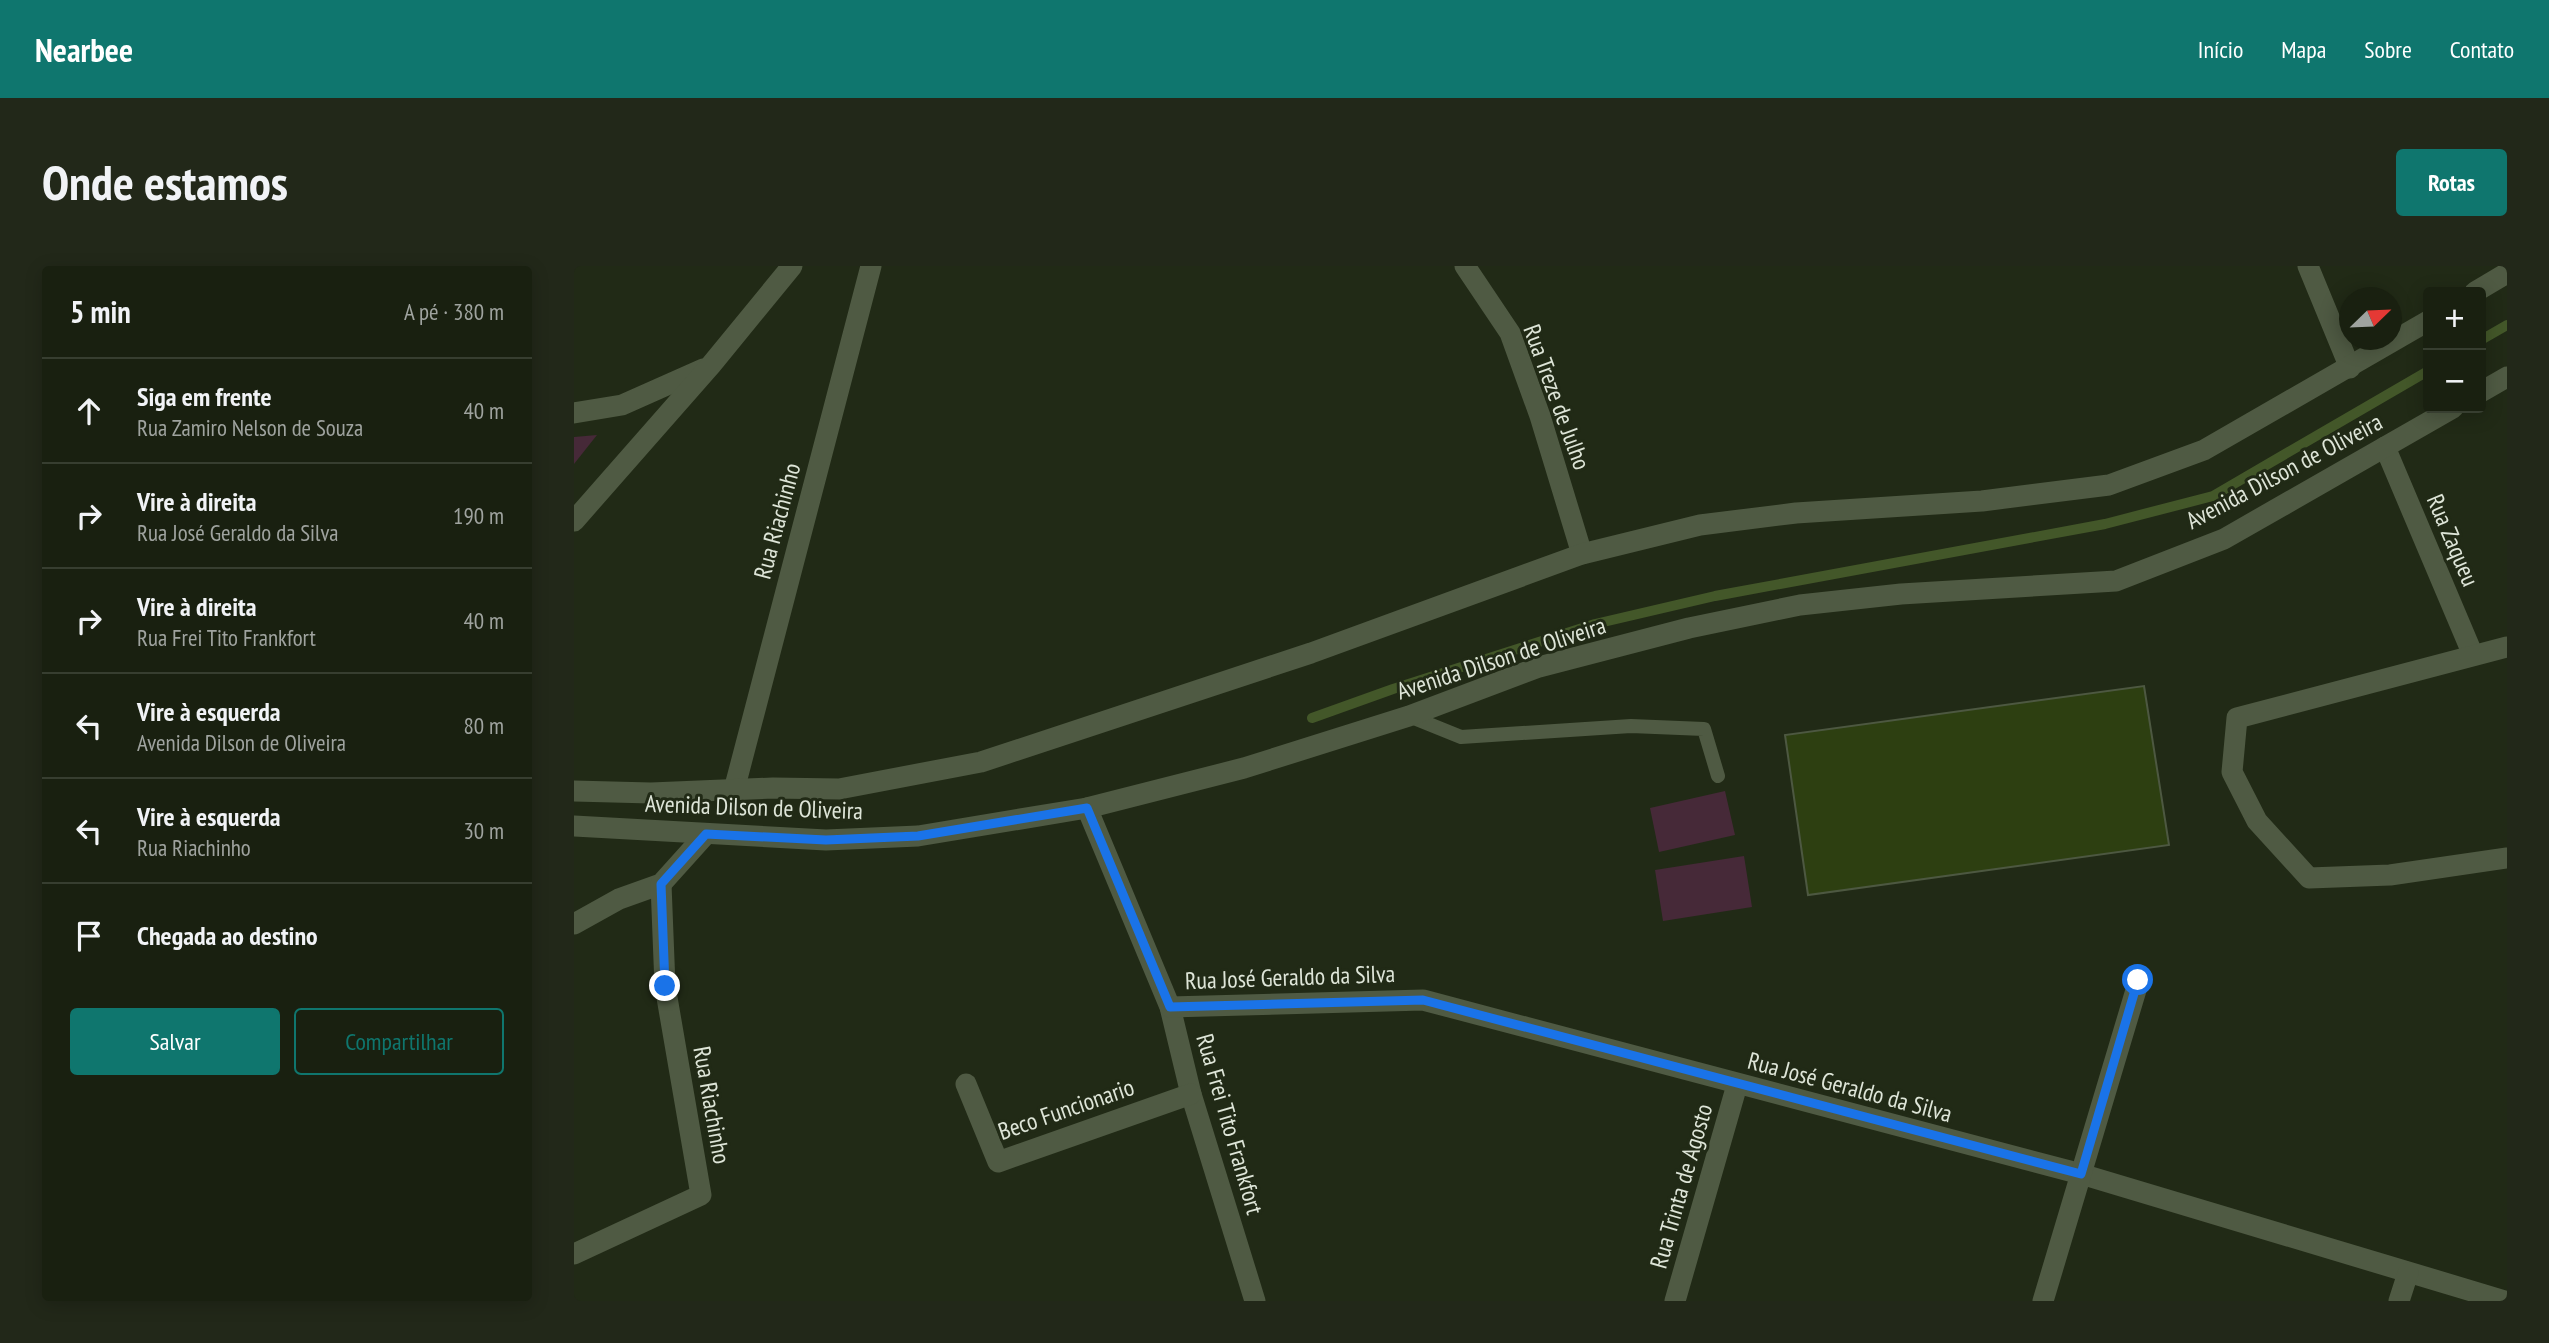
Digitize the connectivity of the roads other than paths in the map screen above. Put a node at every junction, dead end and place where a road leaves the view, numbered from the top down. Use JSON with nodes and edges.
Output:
{"nodes":[{"id":1,"x":792,"y":266,"type":"edge"},
{"id":2,"x":871,"y":266,"type":"edge"},
{"id":3,"x":1465,"y":266,"type":"edge"},
{"id":4,"x":2308,"y":266,"type":"edge"},
{"id":5,"x":2507,"y":273,"type":"edge"},
{"id":6,"x":2483,"y":287,"type":"edge"},
{"id":7,"x":2423,"y":324,"type":"edge"},
{"id":8,"x":711,"y":365,"type":"junction"},
{"id":9,"x":2350,"y":368,"type":"junction"},
{"id":10,"x":2507,"y":377,"type":"edge"},
{"id":11,"x":2486,"y":389,"type":"edge"},
{"id":12,"x":574,"y":413,"type":"edge"},
{"id":13,"x":2445,"y":413,"type":"edge"},
{"id":14,"x":2385,"y":446,"type":"junction"},
{"id":15,"x":574,"y":521,"type":"edge"},
{"id":16,"x":1582,"y":554,"type":"junction"},
{"id":17,"x":2507,"y":647,"type":"edge"},
{"id":18,"x":2473,"y":655,"type":"junction"},
{"id":19,"x":1409,"y":716,"type":"junction"},
{"id":20,"x":1718,"y":776,"type":"dead end"},
{"id":21,"x":734,"y":790,"type":"junction"},
{"id":22,"x":574,"y":791,"type":"edge"},
{"id":23,"x":1087,"y":808,"type":"junction"},
{"id":24,"x":574,"y":827,"type":"edge"},
{"id":25,"x":706,"y":834,"type":"junction"},
{"id":26,"x":2507,"y":858,"type":"edge"},
{"id":27,"x":661,"y":884,"type":"junction"},
{"id":28,"x":574,"y":924,"type":"edge"},
{"id":29,"x":2138,"y":980,"type":"dead end"},
{"id":30,"x":1170,"y":1007,"type":"junction"},
{"id":31,"x":966,"y":1084,"type":"dead end"},
{"id":32,"x":1737,"y":1085,"type":"junction"},
{"id":33,"x":1191,"y":1094,"type":"junction"},
{"id":34,"x":2081,"y":1174,"type":"junction"},
{"id":35,"x":574,"y":1254,"type":"edge"},
{"id":36,"x":2408,"y":1273,"type":"junction"},
{"id":37,"x":1255,"y":1301,"type":"edge"},
{"id":38,"x":1675,"y":1301,"type":"edge"},
{"id":39,"x":2043,"y":1301,"type":"edge"},
{"id":40,"x":2399,"y":1301,"type":"edge"},
{"id":41,"x":2505,"y":1301,"type":"edge"}],
"edges":[{"from":1,"to":8,"type":"street"},
{"from":2,"to":21,"type":"street","name":"Rua Riachinho"},
{"from":3,"to":16,"type":"street","name":"Rua Treze de Julho"},
{"from":4,"to":9,"type":"street"},
{"from":5,"to":6,"type":"street"},
{"from":7,"to":9,"type":"street","name":"Avenida Dilson de Oliveira"},
{"from":8,"to":12,"type":"street"},
{"from":8,"to":15,"type":"street"},
{"from":9,"to":16,"type":"street","name":"Avenida Dilson de Oliveira"},
{"from":10,"to":11,"type":"street"},
{"from":13,"to":14,"type":"street","name":"Avenida Dilson de Oliveira"},
{"from":14,"to":18,"type":"street","name":"Rua Zaqueu"},
{"from":14,"to":19,"type":"street","name":"Avenida Dilson de Oliveira"},
{"from":16,"to":21,"type":"street","name":"Avenida Dilson de Oliveira"},
{"from":17,"to":18,"type":"street"},
{"from":18,"to":26,"type":"street"},
{"from":19,"to":20,"type":"lane"},
{"from":19,"to":23,"type":"street","name":"Avenida Dilson de Oliveira"},
{"from":21,"to":22,"type":"street","name":"Avenida Dilson de Oliveira"},
{"from":23,"to":25,"type":"street","name":"Avenida Dilson de Oliveira"},
{"from":23,"to":30,"type":"street","name":"Rua Frei Tito Frankfort"},
{"from":24,"to":25,"type":"street","name":"Avenida Dilson de Oliveira"},
{"from":25,"to":27,"type":"street"},
{"from":27,"to":28,"type":"street"},
{"from":27,"to":35,"type":"street","name":"Rua Riachinho"},
{"from":29,"to":34,"type":"street"},
{"from":30,"to":32,"type":"street","name":"Rua José Geraldo da Silva"},
{"from":30,"to":33,"type":"street","name":"Rua Frei Tito Frankfort"},
{"from":31,"to":33,"type":"street","name":"Beco Funcionario"},
{"from":32,"to":34,"type":"street","name":"Rua José Geraldo da Silva"},
{"from":32,"to":38,"type":"street","name":"Rua Trinta de Agosto"},
{"from":33,"to":37,"type":"street","name":"Rua Frei Tito Frankfort"},
{"from":34,"to":36,"type":"street","name":"Rua José Geraldo da Silva"},
{"from":34,"to":39,"type":"street"},
{"from":36,"to":40,"type":"street"},
{"from":36,"to":41,"type":"street","name":"Rua José Geraldo da Silva"}]}
